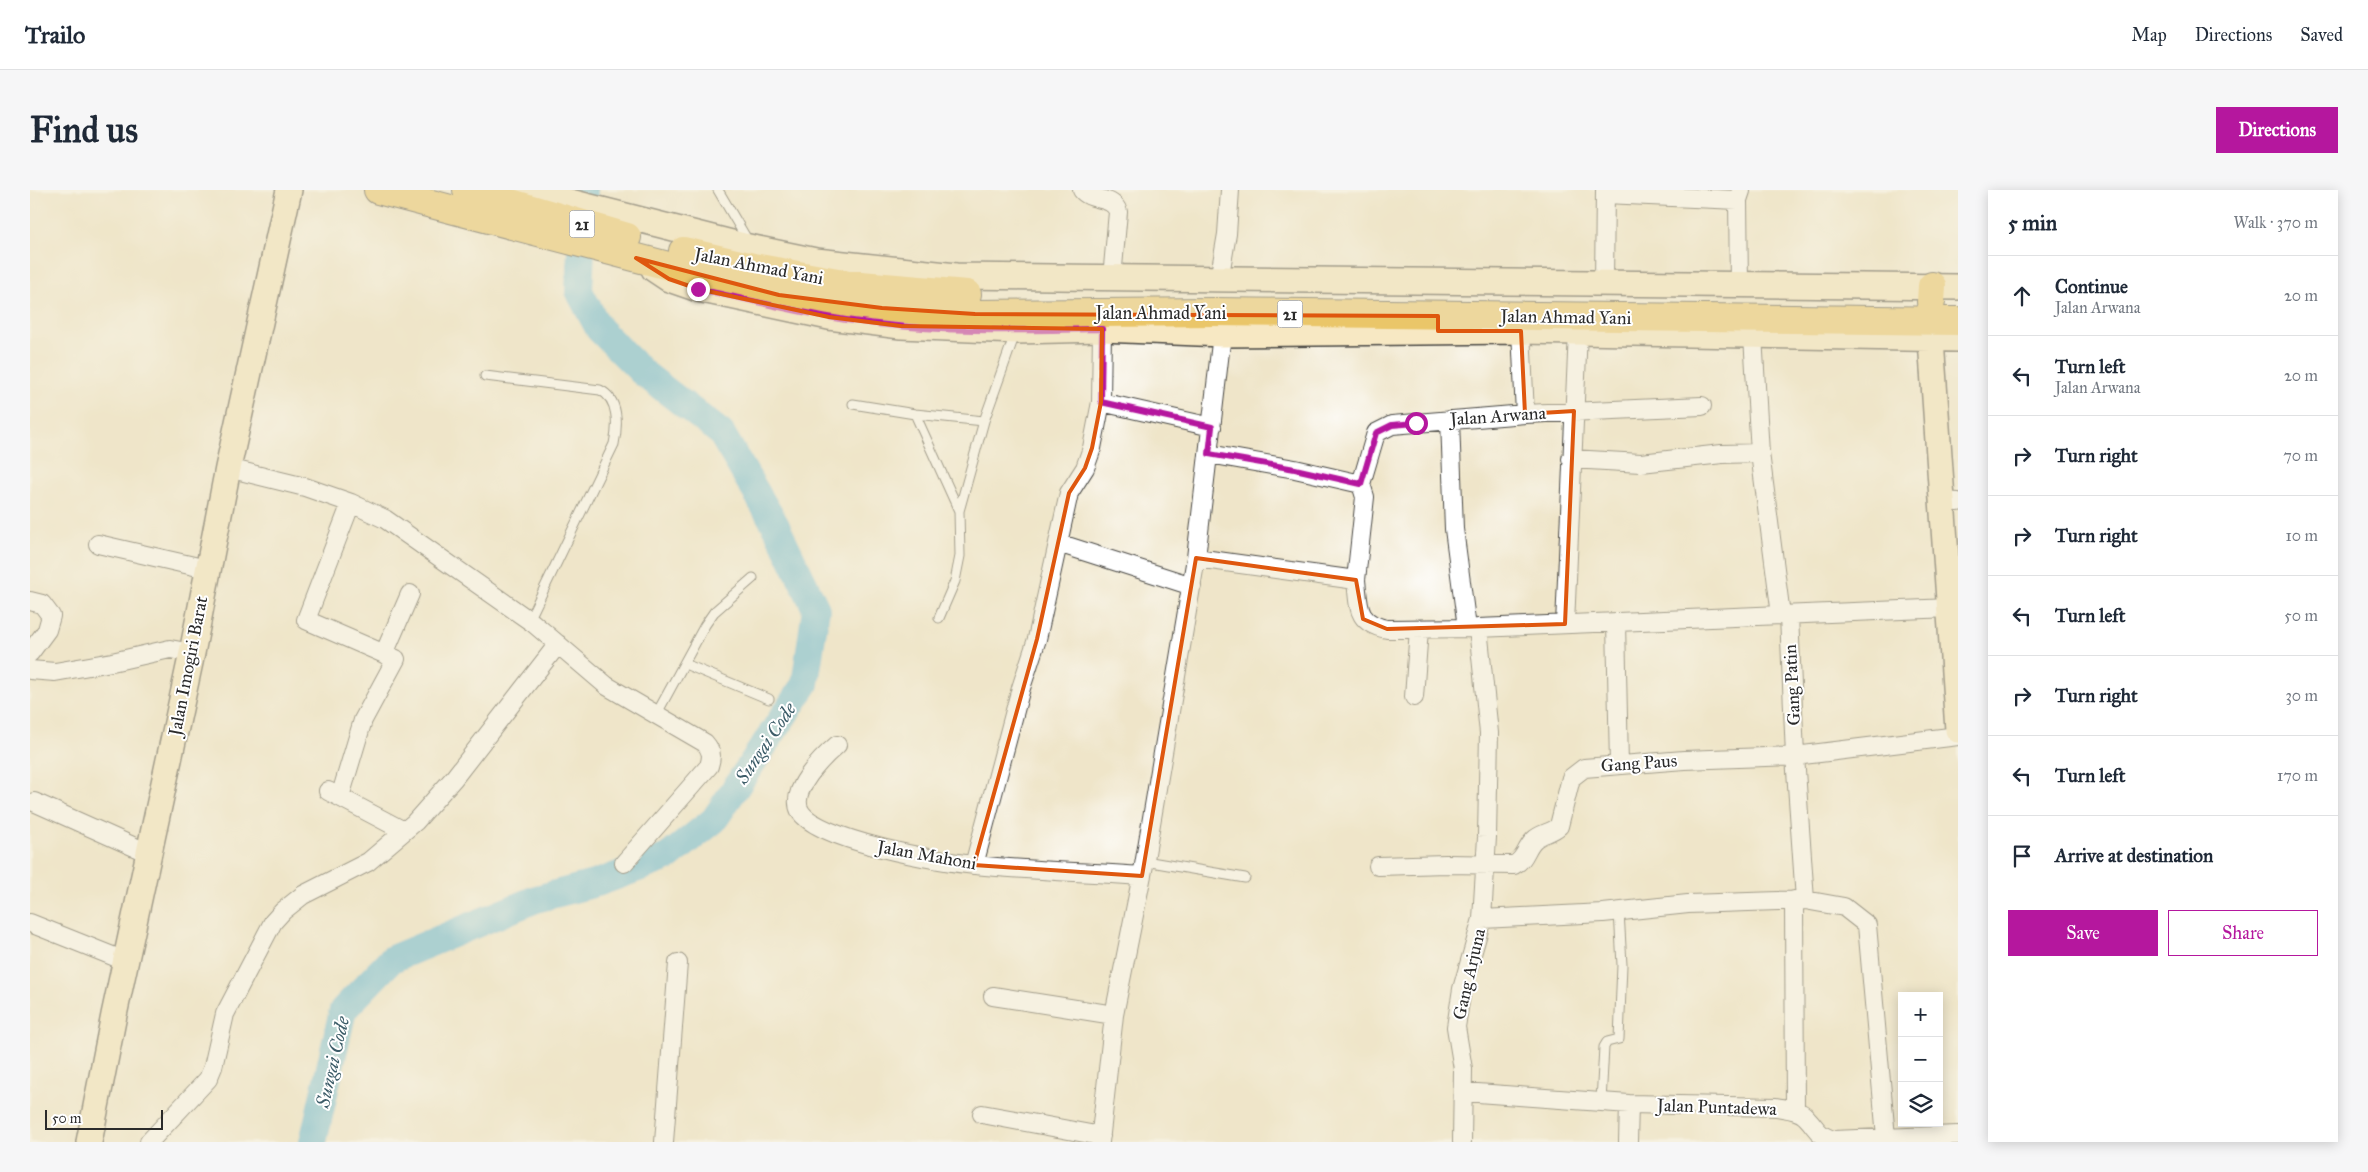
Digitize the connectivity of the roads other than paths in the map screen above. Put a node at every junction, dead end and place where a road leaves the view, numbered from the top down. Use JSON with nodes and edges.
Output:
{"nodes":[{"id":1,"x":288,"y":190,"type":"edge"},
{"id":2,"x":378,"y":190,"type":"edge"},
{"id":3,"x":467,"y":190,"type":"edge"},
{"id":4,"x":718,"y":190,"type":"edge"},
{"id":5,"x":1082,"y":190,"type":"edge"},
{"id":6,"x":1230,"y":190,"type":"edge"},
{"id":7,"x":1605,"y":192,"type":"edge"},
{"id":8,"x":1740,"y":195,"type":"edge"},
{"id":9,"x":529,"y":205,"type":"edge"},
{"id":10,"x":632,"y":242,"type":"junction"},
{"id":11,"x":744,"y":246,"type":"junction"},
{"id":12,"x":1112,"y":278,"type":"junction"},
{"id":13,"x":1604,"y":283,"type":"junction"},
{"id":14,"x":1739,"y":285,"type":"junction"},
{"id":15,"x":1940,"y":292,"type":"edge"},
{"id":16,"x":1958,"y":302,"type":"edge"},
{"id":17,"x":1217,"y":306,"type":"junction"},
{"id":18,"x":1958,"y":321,"type":"edge"},
{"id":19,"x":1438,"y":324,"type":"junction"},
{"id":20,"x":1102,"y":329,"type":"junction"},
{"id":21,"x":1016,"y":331,"type":"junction"},
{"id":22,"x":1521,"y":332,"type":"junction"},
{"id":23,"x":1578,"y":332,"type":"junction"},
{"id":24,"x":1753,"y":336,"type":"junction"},
{"id":25,"x":1958,"y":339,"type":"edge"},
{"id":26,"x":1931,"y":340,"type":"junction"},
{"id":27,"x":485,"y":376,"type":"dead end"},
{"id":28,"x":1101,"y":402,"type":"junction"},
{"id":29,"x":853,"y":404,"type":"dead end"},
{"id":30,"x":1702,"y":406,"type":"dead end"},
{"id":31,"x":1574,"y":411,"type":"junction"},
{"id":32,"x":915,"y":414,"type":"junction"},
{"id":33,"x":1525,"y":414,"type":"junction"},
{"id":34,"x":1450,"y":420,"type":"junction"},
{"id":35,"x":984,"y":421,"type":"junction"},
{"id":36,"x":1212,"y":427,"type":"junction"},
{"id":37,"x":1760,"y":453,"type":"junction"},
{"id":38,"x":1209,"y":454,"type":"junction"},
{"id":39,"x":1571,"y":459,"type":"junction"},
{"id":40,"x":228,"y":468,"type":"junction"},
{"id":41,"x":1361,"y":484,"type":"junction"},
{"id":42,"x":1950,"y":502,"type":"edge"},
{"id":43,"x":351,"y":503,"type":"junction"},
{"id":44,"x":959,"y":511,"type":"junction"},
{"id":45,"x":1058,"y":543,"type":"junction"},
{"id":46,"x":98,"y":544,"type":"dead end"},
{"id":47,"x":1196,"y":558,"type":"junction"},
{"id":48,"x":207,"y":569,"type":"junction"},
{"id":49,"x":753,"y":578,"type":"dead end"},
{"id":50,"x":1356,"y":580,"type":"junction"},
{"id":51,"x":1192,"y":586,"type":"junction"},
{"id":52,"x":410,"y":594,"type":"dead end"},
{"id":53,"x":30,"y":601,"type":"edge"},
{"id":54,"x":1950,"y":608,"type":"junction"},
{"id":55,"x":1785,"y":615,"type":"junction"},
{"id":56,"x":939,"y":618,"type":"dead end"},
{"id":57,"x":529,"y":620,"type":"junction"},
{"id":58,"x":1616,"y":622,"type":"junction"},
{"id":59,"x":1565,"y":624,"type":"junction"},
{"id":60,"x":1473,"y":628,"type":"junction"},
{"id":61,"x":1419,"y":629,"type":"junction"},
{"id":62,"x":558,"y":644,"type":"junction"},
{"id":63,"x":30,"y":653,"type":"edge"},
{"id":64,"x":192,"y":653,"type":"junction"},
{"id":65,"x":384,"y":654,"type":"junction"},
{"id":66,"x":685,"y":664,"type":"junction"},
{"id":67,"x":30,"y":670,"type":"edge"},
{"id":68,"x":1957,"y":692,"type":"edge"},
{"id":69,"x":1414,"y":697,"type":"dead end"},
{"id":70,"x":770,"y":699,"type":"dead end"},
{"id":71,"x":656,"y":715,"type":"junction"},
{"id":72,"x":1958,"y":730,"type":"edge"},
{"id":73,"x":1958,"y":736,"type":"edge"},
{"id":74,"x":837,"y":745,"type":"dead end"},
{"id":75,"x":1795,"y":756,"type":"junction"},
{"id":76,"x":1619,"y":765,"type":"junction"},
{"id":77,"x":34,"y":802,"type":"dead end"},
{"id":78,"x":404,"y":831,"type":"junction"},
{"id":79,"x":148,"y":853,"type":"junction"},
{"id":80,"x":624,"y":863,"type":"dead end"},
{"id":81,"x":974,"y":865,"type":"junction"},
{"id":82,"x":1486,"y":865,"type":"junction"},
{"id":83,"x":1378,"y":866,"type":"dead end"},
{"id":84,"x":1144,"y":869,"type":"junction"},
{"id":85,"x":1245,"y":878,"type":"dead end"},
{"id":86,"x":1799,"y":900,"type":"junction"},
{"id":87,"x":1619,"y":911,"type":"junction"},
{"id":88,"x":1482,"y":919,"type":"junction"},
{"id":89,"x":30,"y":923,"type":"edge"},
{"id":90,"x":125,"y":961,"type":"junction"},
{"id":91,"x":678,"y":963,"type":"dead end"},
{"id":92,"x":993,"y":996,"type":"dead end"},
{"id":93,"x":1114,"y":1015,"type":"junction"},
{"id":94,"x":1464,"y":1092,"type":"junction"},
{"id":95,"x":1600,"y":1102,"type":"junction"},
{"id":96,"x":1628,"y":1104,"type":"junction"},
{"id":97,"x":1795,"y":1110,"type":"junction"},
{"id":98,"x":982,"y":1114,"type":"dead end"},
{"id":99,"x":1958,"y":1135,"type":"edge"},
{"id":100,"x":1886,"y":1137,"type":"junction"},
{"id":101,"x":1101,"y":1139,"type":"edge"},
{"id":102,"x":1847,"y":1140,"type":"edge"},
{"id":103,"x":89,"y":1142,"type":"edge"},
{"id":104,"x":149,"y":1142,"type":"edge"},
{"id":105,"x":664,"y":1142,"type":"edge"},
{"id":106,"x":1462,"y":1142,"type":"edge"},
{"id":107,"x":1628,"y":1142,"type":"edge"}],
"edges":[{"from":1,"to":40,"type":"street","name":"Jalan Imogiri Barat"},
{"from":2,"to":9,"type":"highway","name":"Jalan Ahmad Yani","number":"21"},
{"from":3,"to":9,"type":"highway","name":"Jalan Ahmad Yani","number":"21"},
{"from":4,"to":11,"type":"lane"},
{"from":5,"to":12,"type":"street"},
{"from":6,"to":17,"type":"street"},
{"from":7,"to":8,"type":"street"},
{"from":7,"to":13,"type":"street"},
{"from":8,"to":14,"type":"street"},
{"from":9,"to":10,"type":"highway","name":"Jalan Ahmad Yani","number":"21"},
{"from":9,"to":10,"type":"street"},
{"from":10,"to":11,"type":"street"},
{"from":10,"to":17,"type":"highway","name":"Jalan Ahmad Yani","number":"21"},
{"from":10,"to":21,"type":"street"},
{"from":11,"to":12,"type":"street"},
{"from":12,"to":17,"type":"street"},
{"from":13,"to":14,"type":"street"},
{"from":13,"to":17,"type":"street"},
{"from":14,"to":15,"type":"street"},
{"from":15,"to":16,"type":"highway","name":"Jalan Ahmad Yani","number":"21"},
{"from":15,"to":17,"type":"highway","name":"Jalan Ahmad Yani","number":"21"},
{"from":17,"to":19,"type":"highway","name":"Jalan Ahmad Yani","number":"21"},
{"from":17,"to":20,"type":"street"},
{"from":17,"to":36,"type":"street"},
{"from":18,"to":19,"type":"highway","name":"Jalan Ahmad Yani","number":"21"},
{"from":19,"to":22,"type":"street"},
{"from":20,"to":21,"type":"street"},
{"from":20,"to":28,"type":"street"},
{"from":21,"to":35,"type":"lane"},
{"from":22,"to":23,"type":"street"},
{"from":22,"to":33,"type":"street"},
{"from":23,"to":24,"type":"street"},
{"from":23,"to":31,"type":"street"},
{"from":24,"to":26,"type":"street"},
{"from":24,"to":37,"type":"street","name":"Gang Patin"},
{"from":25,"to":26,"type":"street"},
{"from":26,"to":42,"type":"street"},
{"from":27,"to":57,"type":"lane"},
{"from":28,"to":36,"type":"street"},
{"from":28,"to":45,"type":"street"},
{"from":29,"to":32,"type":"lane"},
{"from":30,"to":31,"type":"street","name":"Jalan Arwana"},
{"from":31,"to":33,"type":"street","name":"Jalan Arwana"},
{"from":31,"to":39,"type":"street"},
{"from":32,"to":35,"type":"lane"},
{"from":32,"to":44,"type":"lane"},
{"from":33,"to":34,"type":"street","name":"Jalan Arwana"},
{"from":34,"to":41,"type":"street","name":"Jalan Arwana"},
{"from":34,"to":60,"type":"street","name":"Gang Arjuna"},
{"from":35,"to":44,"type":"lane"},
{"from":36,"to":38,"type":"street"},
{"from":37,"to":39,"type":"street"},
{"from":37,"to":55,"type":"street","name":"Gang Patin"},
{"from":38,"to":41,"type":"street"},
{"from":38,"to":47,"type":"street"},
{"from":39,"to":59,"type":"street"},
{"from":40,"to":43,"type":"street"},
{"from":40,"to":48,"type":"street","name":"Jalan Imogiri Barat"},
{"from":41,"to":50,"type":"street","name":"Jalan Arwana"},
{"from":42,"to":54,"type":"street"},
{"from":43,"to":57,"type":"street"},
{"from":43,"to":65,"type":"street"},
{"from":44,"to":56,"type":"lane"},
{"from":45,"to":51,"type":"street"},
{"from":45,"to":81,"type":"street"},
{"from":46,"to":48,"type":"street"},
{"from":47,"to":50,"type":"street"},
{"from":47,"to":51,"type":"street"},
{"from":48,"to":64,"type":"street","name":"Jalan Imogiri Barat"},
{"from":49,"to":66,"type":"lane"},
{"from":50,"to":61,"type":"street","name":"Jalan Arwana"},
{"from":51,"to":84,"type":"street"},
{"from":52,"to":65,"type":"street"},
{"from":53,"to":63,"type":"street"},
{"from":54,"to":55,"type":"street","name":"Jalan Arwana"},
{"from":54,"to":68,"type":"street"},
{"from":55,"to":58,"type":"street","name":"Jalan Arwana"},
{"from":55,"to":75,"type":"street","name":"Gang Patin"},
{"from":57,"to":62,"type":"street"},
{"from":58,"to":59,"type":"street","name":"Jalan Arwana"},
{"from":58,"to":76,"type":"street"},
{"from":59,"to":60,"type":"street","name":"Jalan Arwana"},
{"from":60,"to":61,"type":"street","name":"Jalan Arwana"},
{"from":60,"to":82,"type":"street","name":"Gang Arjuna"},
{"from":61,"to":69,"type":"street"},
{"from":62,"to":71,"type":"street"},
{"from":62,"to":78,"type":"street"},
{"from":64,"to":67,"type":"street"},
{"from":64,"to":79,"type":"street","name":"Jalan Imogiri Barat"},
{"from":65,"to":78,"type":"street"},
{"from":66,"to":70,"type":"lane"},
{"from":66,"to":71,"type":"lane"},
{"from":68,"to":72,"type":"street"},
{"from":71,"to":80,"type":"street"},
{"from":73,"to":75,"type":"street","name":"Gang Paus"},
{"from":74,"to":81,"type":"street","name":"Jalan Mahoni"},
{"from":75,"to":76,"type":"street","name":"Gang Paus"},
{"from":75,"to":86,"type":"street","name":"Gang Patin"},
{"from":76,"to":82,"type":"street","name":"Gang Paus"},
{"from":77,"to":79,"type":"street"},
{"from":78,"to":104,"type":"street"},
{"from":79,"to":90,"type":"street","name":"Jalan Imogiri Barat"},
{"from":81,"to":84,"type":"street","name":"Jalan Mahoni"},
{"from":82,"to":83,"type":"street","name":"Gang Paus"},
{"from":82,"to":88,"type":"street","name":"Gang Arjuna"},
{"from":84,"to":85,"type":"lane"},
{"from":84,"to":93,"type":"street"},
{"from":86,"to":87,"type":"street"},
{"from":86,"to":97,"type":"street","name":"Gang Patin"},
{"from":86,"to":100,"type":"street"},
{"from":87,"to":88,"type":"street"},
{"from":87,"to":95,"type":"lane"},
{"from":88,"to":94,"type":"street","name":"Gang Arjuna"},
{"from":89,"to":90,"type":"street"},
{"from":90,"to":103,"type":"street","name":"Jalan Imogiri Barat"},
{"from":91,"to":105,"type":"street"},
{"from":92,"to":93,"type":"street"},
{"from":93,"to":101,"type":"street"},
{"from":94,"to":95,"type":"street","name":"Jalan Puntadewa"},
{"from":94,"to":106,"type":"street","name":"Gang Arjuna"},
{"from":95,"to":96,"type":"street","name":"Jalan Puntadewa"},
{"from":96,"to":97,"type":"street","name":"Jalan Puntadewa"},
{"from":96,"to":107,"type":"street"},
{"from":97,"to":102,"type":"street","name":"Jalan Puntadewa"},
{"from":98,"to":101,"type":"street"},
{"from":99,"to":100,"type":"street","name":"Jalan Puntadewa"},
{"from":100,"to":102,"type":"street","name":"Jalan Puntadewa"}]}
